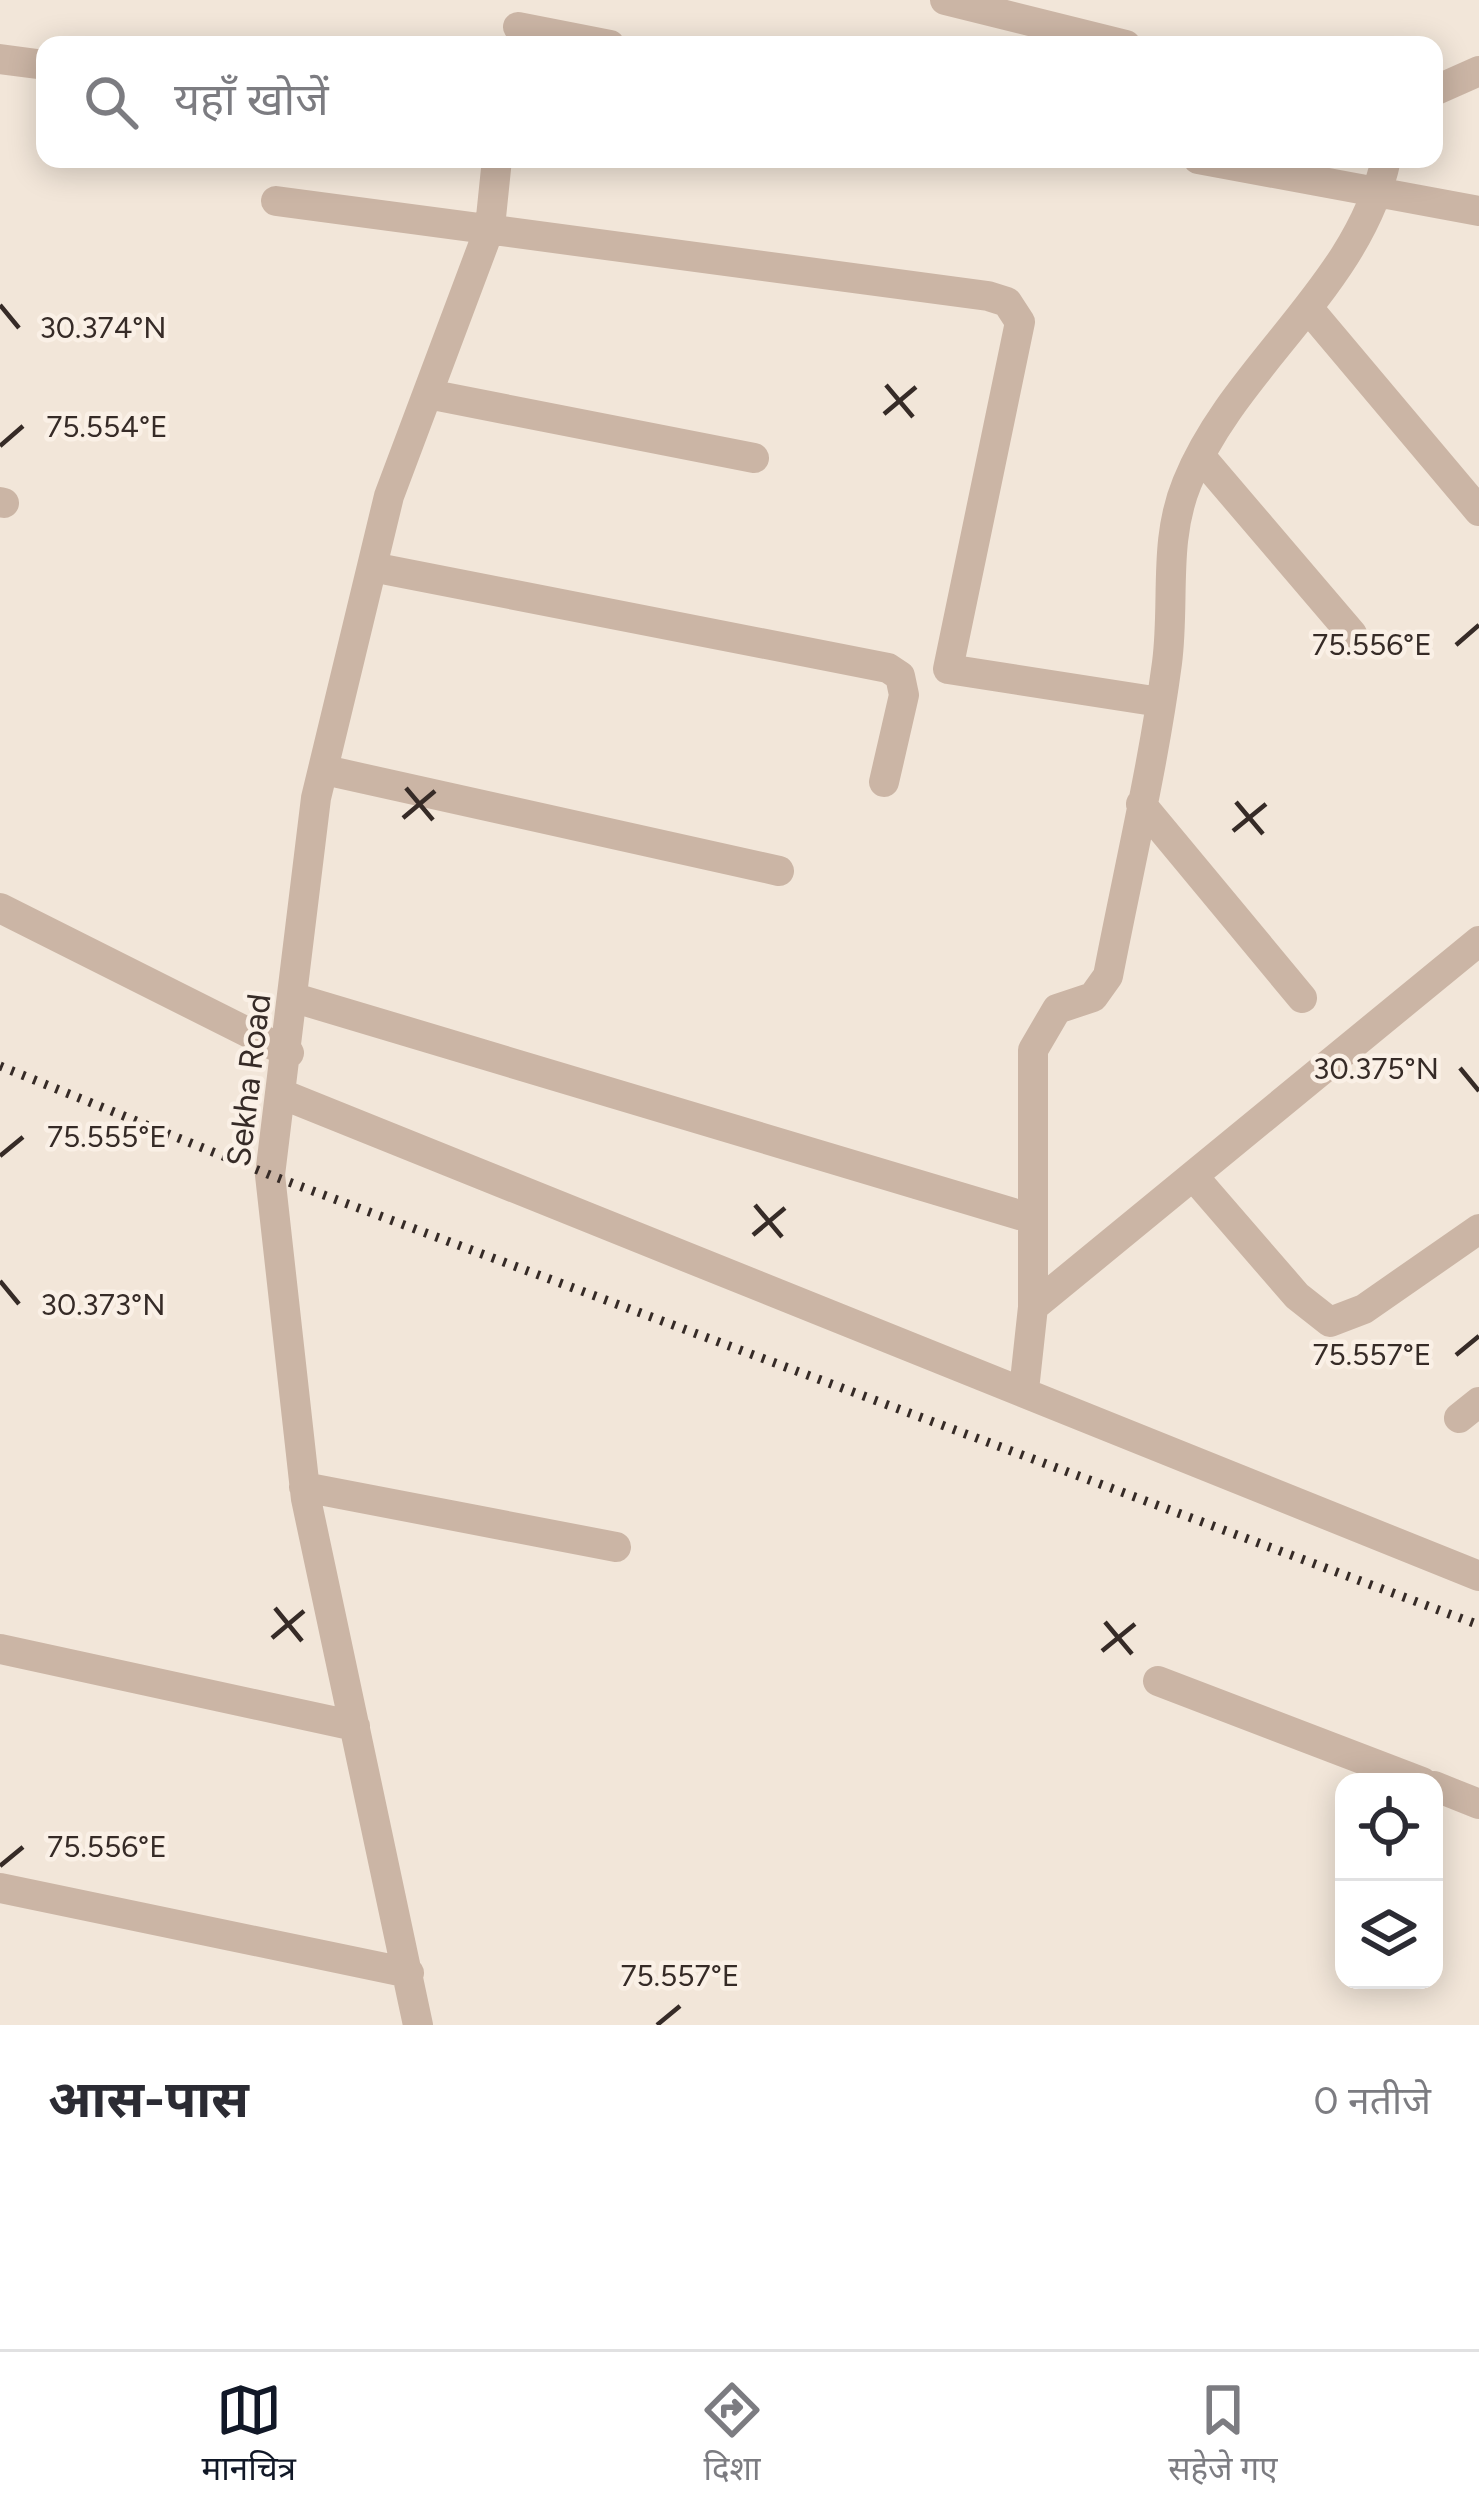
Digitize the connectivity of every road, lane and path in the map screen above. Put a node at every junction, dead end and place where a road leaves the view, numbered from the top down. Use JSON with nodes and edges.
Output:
{"nodes":[{"id":1,"x":945,"y":0,"type":"edge"},
{"id":2,"x":517,"y":24,"type":"edge"},
{"id":3,"x":570,"y":36,"type":"edge"},
{"id":4,"x":1090,"y":36,"type":"edge"},
{"id":5,"x":0,"y":59,"type":"edge"},
{"id":6,"x":36,"y":64,"type":"edge"},
{"id":7,"x":1479,"y":71,"type":"edge"},
{"id":8,"x":1443,"y":87,"type":"edge"},
{"id":9,"x":496,"y":168,"type":"edge"},
{"id":10,"x":1245,"y":168,"type":"edge"},
{"id":11,"x":1384,"y":168,"type":"edge"},
{"id":12,"x":1379,"y":194,"type":"junction"},
{"id":13,"x":276,"y":201,"type":"dead end"},
{"id":14,"x":1479,"y":211,"type":"edge"},
{"id":15,"x":490,"y":227,"type":"junction"},
{"id":16,"x":1308,"y":308,"type":"junction"},
{"id":17,"x":428,"y":394,"type":"junction"},
{"id":18,"x":1201,"y":457,"type":"junction"},
{"id":19,"x":754,"y":458,"type":"dead end"},
{"id":20,"x":1479,"y":511,"type":"edge"},
{"id":21,"x":372,"y":567,"type":"junction"},
{"id":22,"x":1352,"y":634,"type":"dead end"},
{"id":23,"x":1160,"y":702,"type":"junction"},
{"id":24,"x":325,"y":770,"type":"junction"},
{"id":25,"x":884,"y":782,"type":"dead end"},
{"id":26,"x":1141,"y":804,"type":"junction"},
{"id":27,"x":778,"y":871,"type":"dead end"},
{"id":28,"x":0,"y":908,"type":"edge"},
{"id":29,"x":1479,"y":941,"type":"edge"},
{"id":30,"x":295,"y":998,"type":"junction"},
{"id":31,"x":1302,"y":998,"type":"dead end"},
{"id":32,"x":289,"y":1053,"type":"junction"},
{"id":33,"x":284,"y":1095,"type":"junction"},
{"id":34,"x":1194,"y":1178,"type":"junction"},
{"id":35,"x":1033,"y":1219,"type":"junction"},
{"id":36,"x":1479,"y":1229,"type":"edge"},
{"id":37,"x":1033,"y":1307,"type":"junction"},
{"id":38,"x":1024,"y":1390,"type":"junction"},
{"id":39,"x":304,"y":1487,"type":"junction"},
{"id":40,"x":616,"y":1547,"type":"dead end"},
{"id":41,"x":1479,"y":1576,"type":"edge"},
{"id":42,"x":0,"y":1649,"type":"edge"},
{"id":43,"x":1157,"y":1681,"type":"dead end"},
{"id":44,"x":356,"y":1726,"type":"junction"},
{"id":45,"x":1398,"y":1773,"type":"edge"},
{"id":46,"x":1443,"y":1790,"type":"edge"},
{"id":47,"x":1479,"y":1804,"type":"edge"},
{"id":48,"x":0,"y":1888,"type":"edge"},
{"id":49,"x":409,"y":1973,"type":"junction"},
{"id":50,"x":418,"y":2025,"type":"edge"}],
"edges":[{"from":1,"to":4,"type":"street"},
{"from":2,"to":3,"type":"street"},
{"from":5,"to":6,"type":"street"},
{"from":7,"to":8,"type":"street"},
{"from":9,"to":15,"type":"street","name":"Sekha Road"},
{"from":10,"to":12,"type":"street"},
{"from":11,"to":12,"type":"street"},
{"from":12,"to":14,"type":"street"},
{"from":12,"to":16,"type":"street"},
{"from":13,"to":15,"type":"street"},
{"from":15,"to":17,"type":"street","name":"Sekha Road"},
{"from":15,"to":23,"type":"street"},
{"from":16,"to":18,"type":"street"},
{"from":16,"to":20,"type":"street"},
{"from":17,"to":19,"type":"street"},
{"from":17,"to":21,"type":"street","name":"Sekha Road"},
{"from":18,"to":22,"type":"street"},
{"from":18,"to":23,"type":"street"},
{"from":21,"to":24,"type":"street","name":"Sekha Road"},
{"from":21,"to":25,"type":"street"},
{"from":23,"to":26,"type":"street"},
{"from":24,"to":27,"type":"street"},
{"from":24,"to":30,"type":"street","name":"Sekha Road"},
{"from":26,"to":31,"type":"street"},
{"from":26,"to":35,"type":"street"},
{"from":28,"to":32,"type":"street"},
{"from":29,"to":34,"type":"street"},
{"from":30,"to":32,"type":"street","name":"Sekha Road"},
{"from":30,"to":35,"type":"street"},
{"from":32,"to":33,"type":"street","name":"Sekha Road"},
{"from":33,"to":38,"type":"street"},
{"from":33,"to":39,"type":"street","name":"Sekha Road"},
{"from":34,"to":36,"type":"street"},
{"from":34,"to":37,"type":"street"},
{"from":35,"to":37,"type":"street"},
{"from":37,"to":38,"type":"street"},
{"from":38,"to":41,"type":"street"},
{"from":39,"to":40,"type":"street"},
{"from":39,"to":44,"type":"street","name":"Sekha Road"},
{"from":42,"to":44,"type":"street"},
{"from":43,"to":45,"type":"street"},
{"from":44,"to":49,"type":"street","name":"Sekha Road"},
{"from":46,"to":47,"type":"street"},
{"from":48,"to":49,"type":"street"},
{"from":49,"to":50,"type":"street","name":"Sekha Road"}]}
